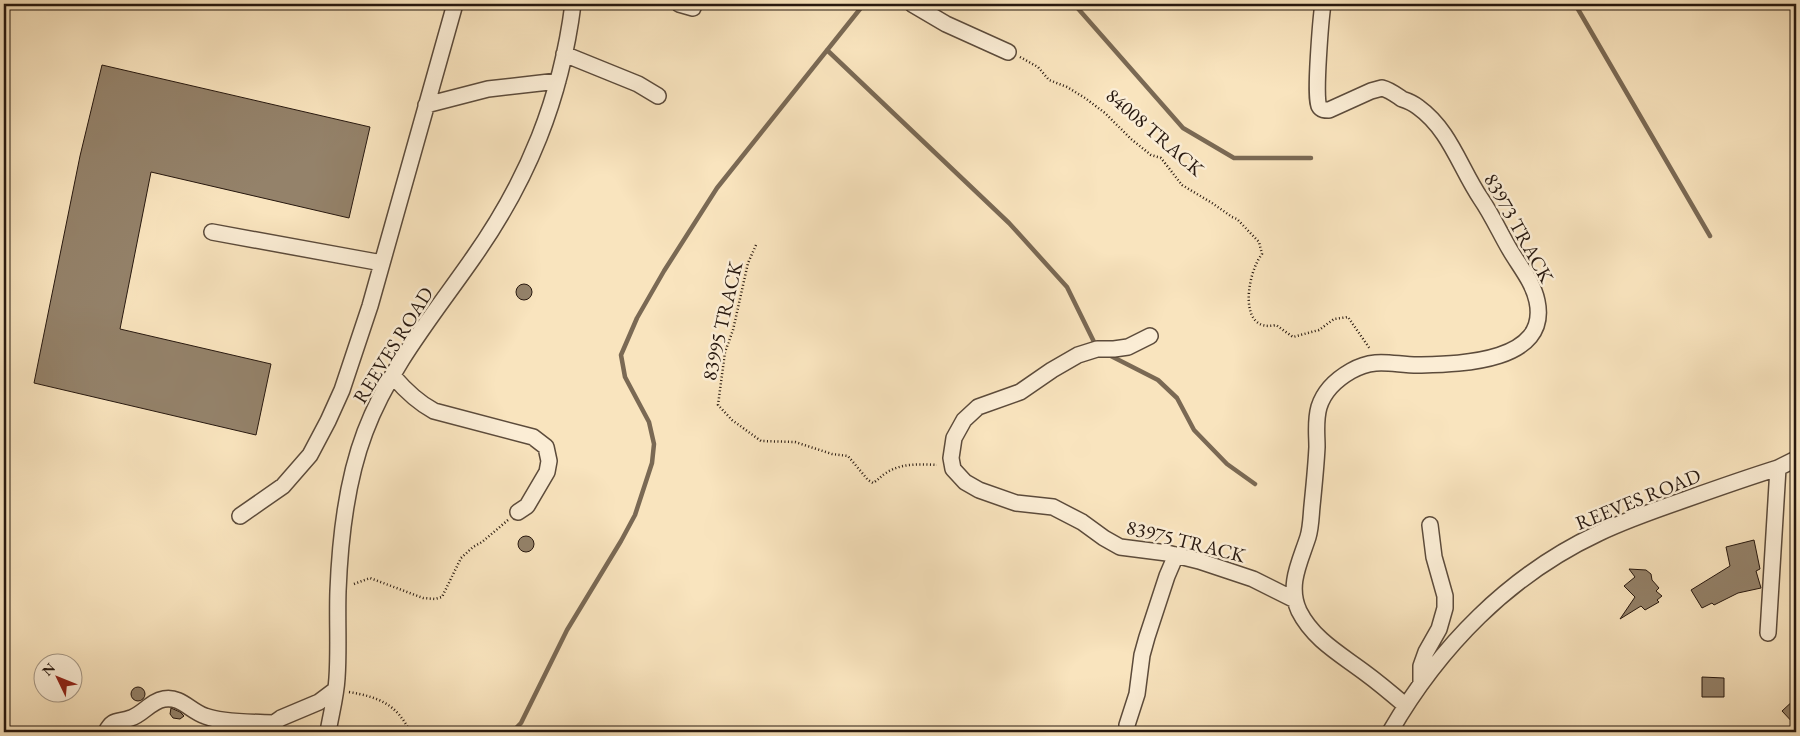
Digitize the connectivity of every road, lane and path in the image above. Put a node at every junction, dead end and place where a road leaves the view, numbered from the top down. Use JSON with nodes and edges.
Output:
{"nodes":[{"id":1,"x":456,"y":4,"type":"edge"},
{"id":2,"x":573,"y":4,"type":"edge"},
{"id":3,"x":912,"y":4,"type":"edge"},
{"id":4,"x":1323,"y":4,"type":"edge"},
{"id":5,"x":1008,"y":52,"type":"joint"},
{"id":6,"x":564,"y":54,"type":"junction"},
{"id":7,"x":558,"y":81,"type":"junction"},
{"id":8,"x":658,"y":96,"type":"dead end"},
{"id":9,"x":426,"y":105,"type":"junction"},
{"id":10,"x":212,"y":232,"type":"dead end"},
{"id":11,"x":756,"y":245,"type":"dead end"},
{"id":12,"x":382,"y":263,"type":"junction"},
{"id":13,"x":1150,"y":336,"type":"dead end"},
{"id":14,"x":1376,"y":362,"type":"junction"},
{"id":15,"x":393,"y":376,"type":"junction"},
{"id":16,"x":1796,"y":459,"type":"edge"},
{"id":17,"x":1778,"y":468,"type":"junction"},
{"id":18,"x":953,"y":469,"type":"junction"},
{"id":19,"x":518,"y":512,"type":"joint"},
{"id":20,"x":240,"y":516,"type":"dead end"},
{"id":21,"x":1430,"y":525,"type":"dead end"},
{"id":22,"x":1176,"y":555,"type":"junction"},
{"id":23,"x":338,"y":590,"type":"junction"},
{"id":24,"x":1295,"y":600,"type":"junction"},
{"id":25,"x":1768,"y":633,"type":"dead end"},
{"id":26,"x":1421,"y":684,"type":"junction"},
{"id":27,"x":335,"y":690,"type":"junction"},
{"id":28,"x":1406,"y":706,"type":"junction"},
{"id":29,"x":1127,"y":726,"type":"dead end"},
{"id":30,"x":269,"y":728,"type":"edge"},
{"id":31,"x":106,"y":732,"type":"edge"},
{"id":32,"x":328,"y":732,"type":"edge"},
{"id":33,"x":410,"y":732,"type":"edge"},
{"id":34,"x":966,"y":732,"type":"edge"},
{"id":35,"x":971,"y":732,"type":"edge"},
{"id":36,"x":1390,"y":732,"type":"edge"}],
"edges":[{"from":1,"to":9,"type":"street"},
{"from":2,"to":6,"type":"street","name":"REEVES ROAD"},
{"from":3,"to":5,"type":"street"},
{"from":4,"to":14,"type":"street","name":"83973 TRACK"},
{"from":5,"to":14,"type":"path","name":"84008 TRACK"},
{"from":6,"to":7,"type":"street","name":"REEVES ROAD"},
{"from":6,"to":8,"type":"street"},
{"from":7,"to":9,"type":"street"},
{"from":7,"to":15,"type":"street","name":"REEVES ROAD"},
{"from":9,"to":12,"type":"street"},
{"from":10,"to":12,"type":"street"},
{"from":11,"to":18,"type":"path","name":"83995 TRACK"},
{"from":12,"to":20,"type":"street"},
{"from":13,"to":18,"type":"street"},
{"from":14,"to":24,"type":"street","name":"83973 TRACK"},
{"from":15,"to":19,"type":"street"},
{"from":15,"to":23,"type":"street","name":"REEVES ROAD"},
{"from":16,"to":17,"type":"street","name":"REEVES ROAD"},
{"from":17,"to":25,"type":"street"},
{"from":17,"to":26,"type":"street","name":"REEVES ROAD"},
{"from":18,"to":22,"type":"street","name":"83975 TRACK"},
{"from":19,"to":23,"type":"path"},
{"from":21,"to":26,"type":"street"},
{"from":22,"to":24,"type":"street","name":"83975 TRACK"},
{"from":22,"to":29,"type":"street"},
{"from":23,"to":27,"type":"street","name":"REEVES ROAD"},
{"from":24,"to":28,"type":"street","name":"83973 TRACK"},
{"from":26,"to":28,"type":"street","name":"REEVES ROAD"},
{"from":27,"to":30,"type":"street"},
{"from":27,"to":32,"type":"street","name":"REEVES ROAD"},
{"from":27,"to":33,"type":"path"},
{"from":28,"to":36,"type":"street","name":"REEVES ROAD"},
{"from":30,"to":31,"type":"street"},
{"from":34,"to":35,"type":"path"}]}
